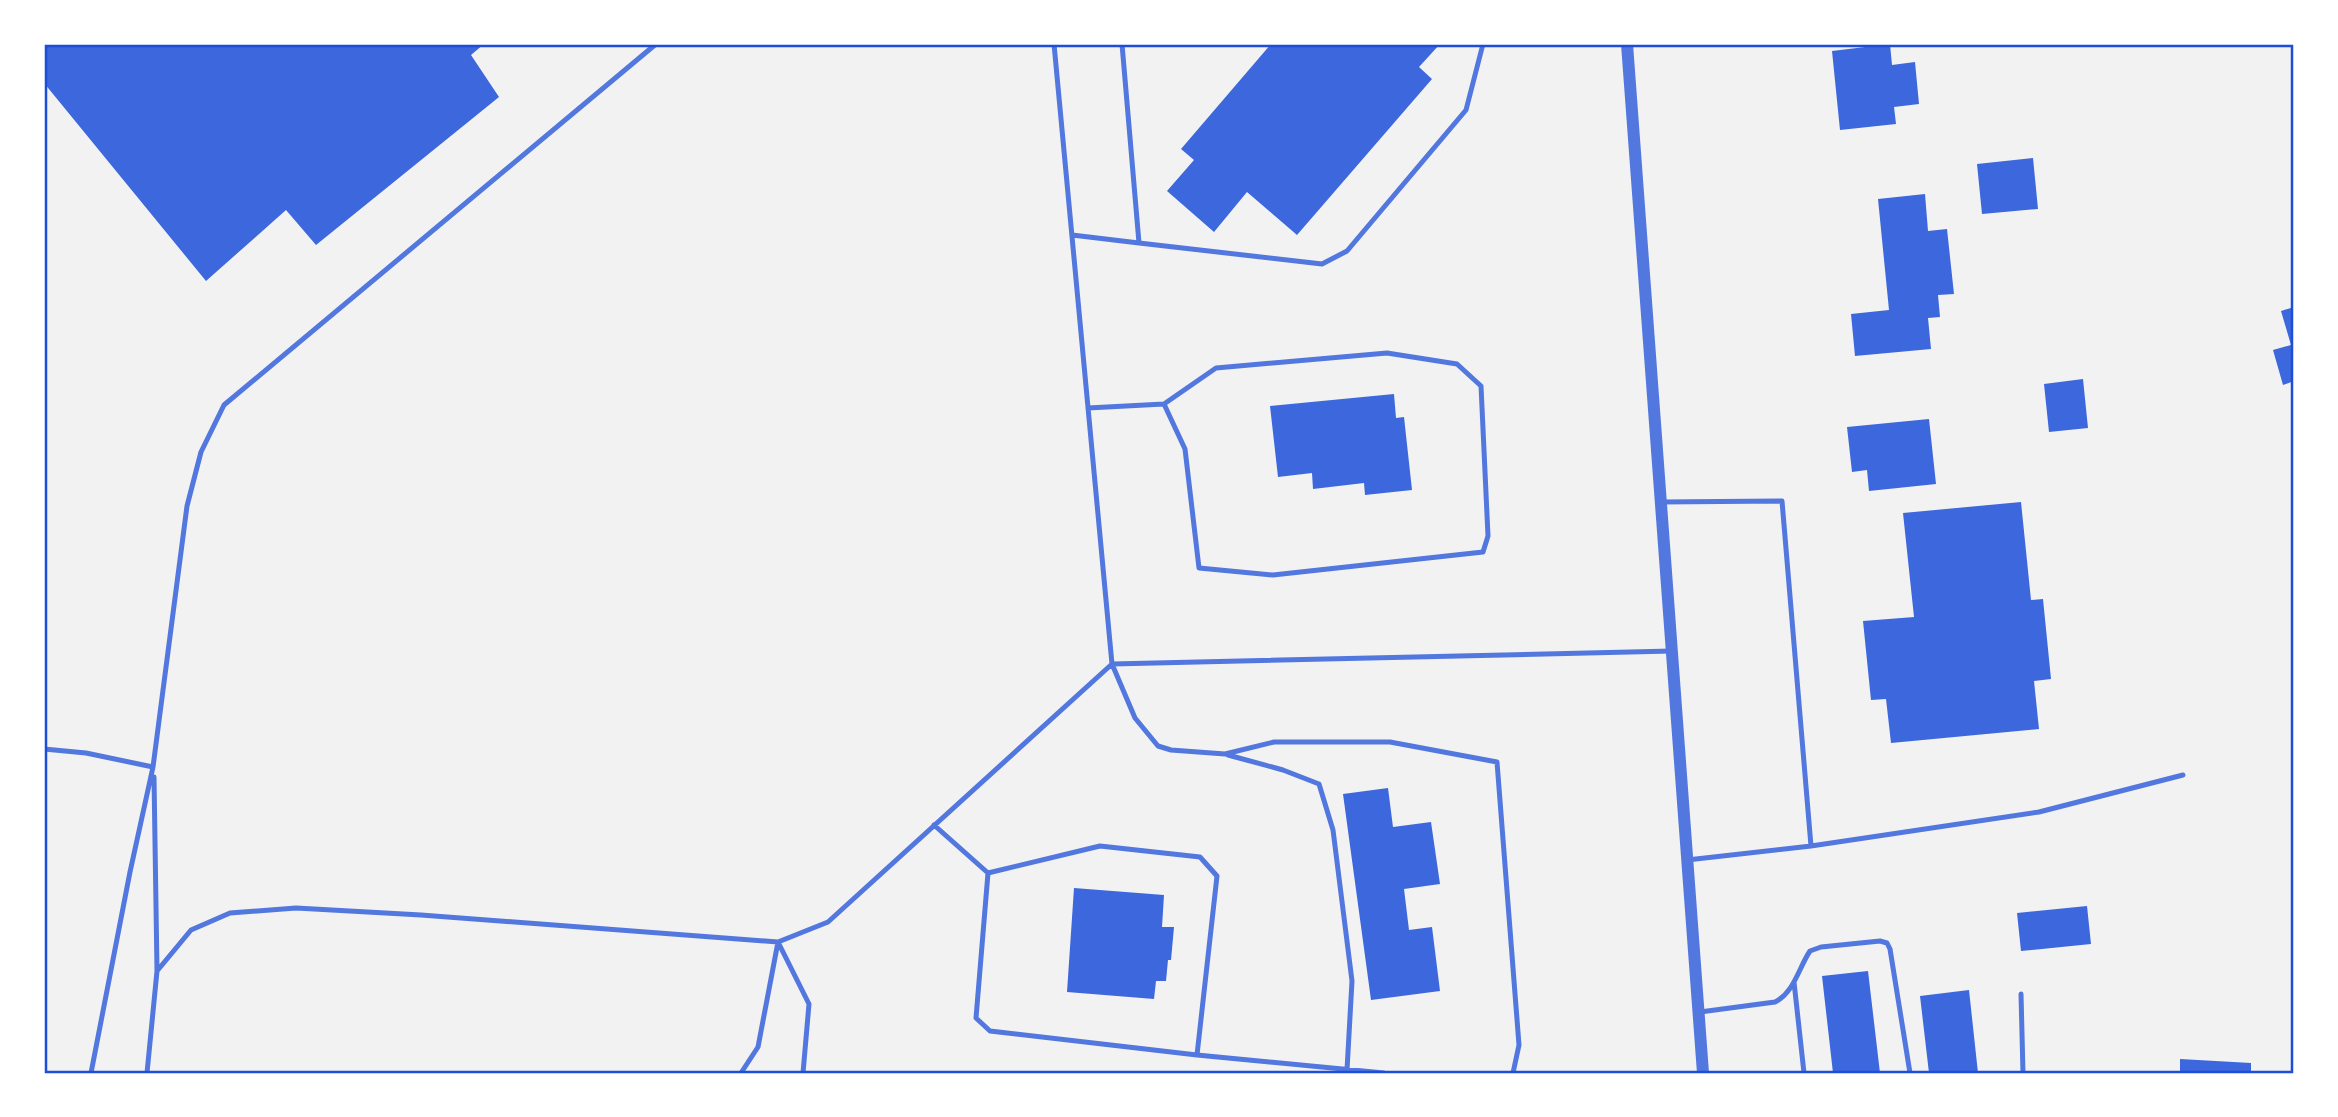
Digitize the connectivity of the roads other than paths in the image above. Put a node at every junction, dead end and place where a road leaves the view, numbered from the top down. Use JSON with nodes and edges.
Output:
{"nodes":[{"id":1,"x":656,"y":44,"type":"edge"},
{"id":2,"x":1054,"y":44,"type":"edge"},
{"id":3,"x":1122,"y":44,"type":"edge"},
{"id":4,"x":1483,"y":44,"type":"edge"},
{"id":5,"x":1627,"y":44,"type":"edge"},
{"id":6,"x":1072,"y":235,"type":"junction"},
{"id":7,"x":1139,"y":243,"type":"junction"},
{"id":8,"x":1164,"y":404,"type":"junction"},
{"id":9,"x":1088,"y":408,"type":"junction"},
{"id":10,"x":1661,"y":502,"type":"junction"},
{"id":11,"x":1672,"y":651,"type":"junction"},
{"id":12,"x":1112,"y":664,"type":"junction"},
{"id":13,"x":44,"y":749,"type":"edge"},
{"id":14,"x":1225,"y":754,"type":"junction"},
{"id":15,"x":153,"y":766,"type":"junction"},
{"id":16,"x":2183,"y":775,"type":"dead end"},
{"id":17,"x":934,"y":825,"type":"junction"},
{"id":18,"x":1811,"y":846,"type":"junction"},
{"id":19,"x":1687,"y":860,"type":"junction"},
{"id":20,"x":988,"y":873,"type":"junction"},
{"id":21,"x":778,"y":942,"type":"junction"},
{"id":22,"x":157,"y":971,"type":"junction"},
{"id":23,"x":1793,"y":980,"type":"junction"},
{"id":24,"x":2021,"y":994,"type":"dead end"},
{"id":25,"x":1698,"y":1012,"type":"junction"},
{"id":26,"x":1197,"y":1055,"type":"junction"},
{"id":27,"x":1347,"y":1070,"type":"junction"},
{"id":28,"x":91,"y":1073,"type":"edge"},
{"id":29,"x":147,"y":1073,"type":"edge"},
{"id":30,"x":741,"y":1073,"type":"edge"},
{"id":31,"x":803,"y":1073,"type":"edge"},
{"id":32,"x":1384,"y":1073,"type":"edge"},
{"id":33,"x":1513,"y":1073,"type":"edge"},
{"id":34,"x":1703,"y":1073,"type":"edge"},
{"id":35,"x":1804,"y":1073,"type":"edge"},
{"id":36,"x":1910,"y":1073,"type":"edge"},
{"id":37,"x":2022,"y":1073,"type":"edge"}],
"edges":[{"from":1,"to":15,"type":"lane"},
{"from":2,"to":6,"type":"lane"},
{"from":3,"to":7,"type":"lane"},
{"from":4,"to":7,"type":"lane"},
{"from":5,"to":10,"type":"street"},
{"from":6,"to":7,"type":"lane"},
{"from":6,"to":9,"type":"lane"},
{"from":8,"to":8,"type":"lane"},
{"from":8,"to":9,"type":"lane"},
{"from":9,"to":12,"type":"lane"},
{"from":10,"to":11,"type":"street"},
{"from":10,"to":18,"type":"lane"},
{"from":11,"to":12,"type":"lane"},
{"from":11,"to":19,"type":"street"},
{"from":12,"to":14,"type":"lane"},
{"from":12,"to":17,"type":"lane"},
{"from":13,"to":15,"type":"lane"},
{"from":14,"to":27,"type":"lane"},
{"from":14,"to":33,"type":"lane"},
{"from":15,"to":22,"type":"lane"},
{"from":15,"to":28,"type":"lane"},
{"from":16,"to":18,"type":"lane"},
{"from":17,"to":20,"type":"lane"},
{"from":17,"to":21,"type":"lane"},
{"from":18,"to":19,"type":"lane"},
{"from":19,"to":25,"type":"street"},
{"from":20,"to":26,"type":"lane"},
{"from":20,"to":26,"type":"lane"},
{"from":21,"to":22,"type":"lane"},
{"from":21,"to":30,"type":"lane"},
{"from":21,"to":31,"type":"lane"},
{"from":22,"to":29,"type":"lane"},
{"from":23,"to":25,"type":"lane"},
{"from":23,"to":35,"type":"lane"},
{"from":23,"to":36,"type":"lane"},
{"from":24,"to":37,"type":"lane"},
{"from":25,"to":34,"type":"street"},
{"from":26,"to":27,"type":"lane"},
{"from":27,"to":32,"type":"lane"}]}
